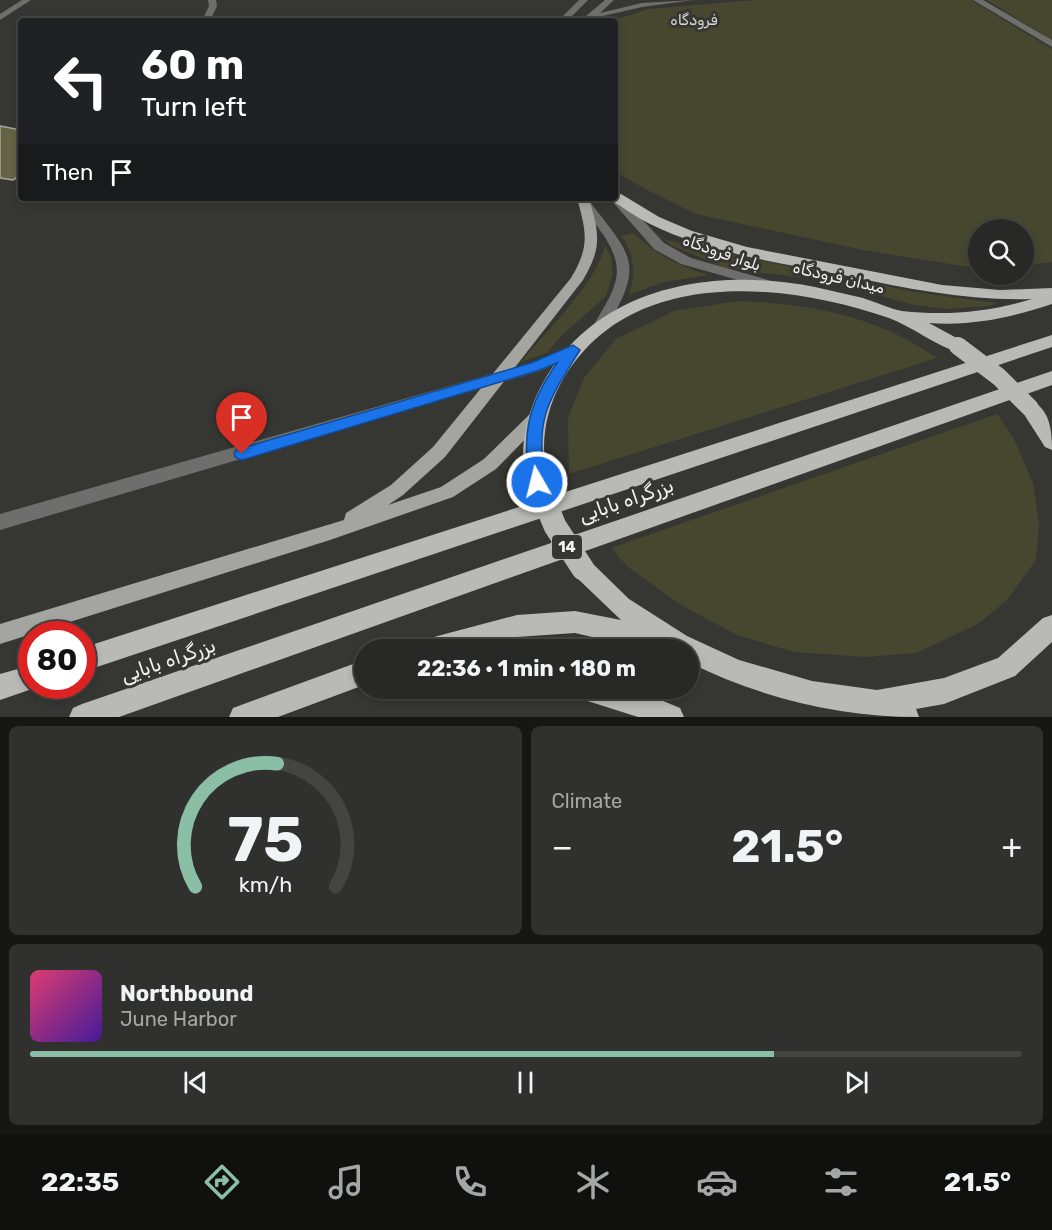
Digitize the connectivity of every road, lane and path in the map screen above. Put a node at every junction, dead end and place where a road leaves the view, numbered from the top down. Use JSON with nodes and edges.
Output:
{"nodes":[{"id":1,"x":27,"y":0,"type":"edge"},
{"id":2,"x":212,"y":0,"type":"edge"},
{"id":3,"x":584,"y":0,"type":"edge"},
{"id":4,"x":609,"y":0,"type":"edge"},
{"id":5,"x":690,"y":0,"type":"edge"},
{"id":6,"x":977,"y":0,"type":"edge"},
{"id":7,"x":0,"y":18,"type":"edge"},
{"id":8,"x":207,"y":18,"type":"edge"},
{"id":9,"x":565,"y":18,"type":"edge"},
{"id":10,"x":591,"y":18,"type":"edge"},
{"id":11,"x":596,"y":18,"type":"edge"},
{"id":12,"x":1052,"y":44,"type":"edge"},
{"id":13,"x":618,"y":199,"type":"edge"},
{"id":14,"x":618,"y":200,"type":"edge"},
{"id":15,"x":582,"y":201,"type":"edge"},
{"id":16,"x":583,"y":201,"type":"edge"},
{"id":17,"x":770,"y":285,"type":"junction"},
{"id":18,"x":1052,"y":293,"type":"edge"},
{"id":19,"x":1052,"y":298,"type":"edge"},
{"id":20,"x":898,"y":315,"type":"junction"},
{"id":21,"x":601,"y":325,"type":"junction"},
{"id":22,"x":1052,"y":341,"type":"edge"},
{"id":23,"x":573,"y":350,"type":"junction"},
{"id":24,"x":496,"y":378,"type":"junction"},
{"id":25,"x":1052,"y":378,"type":"edge"},
{"id":26,"x":536,"y":418,"type":"junction"},
{"id":27,"x":1052,"y":442,"type":"edge"},
{"id":28,"x":0,"y":522,"type":"edge"},
{"id":29,"x":330,"y":532,"type":"junction"},
{"id":30,"x":1052,"y":626,"type":"edge"},
{"id":31,"x":0,"y":634,"type":"edge"},
{"id":32,"x":470,"y":639,"type":"edge"},
{"id":33,"x":655,"y":639,"type":"edge"},
{"id":34,"x":670,"y":639,"type":"edge"},
{"id":35,"x":699,"y":654,"type":"edge"},
{"id":36,"x":96,"y":655,"type":"edge"},
{"id":37,"x":354,"y":678,"type":"edge"},
{"id":38,"x":18,"y":681,"type":"edge"},
{"id":39,"x":0,"y":687,"type":"edge"},
{"id":40,"x":624,"y":699,"type":"edge"},
{"id":41,"x":877,"y":703,"type":"junction"},
{"id":42,"x":82,"y":717,"type":"edge"},
{"id":43,"x":242,"y":717,"type":"edge"},
{"id":44,"x":671,"y":717,"type":"edge"},
{"id":45,"x":906,"y":717,"type":"edge"}],
"edges":[{"from":1,"to":7,"type":"street"},
{"from":2,"to":8,"type":"street"},
{"from":3,"to":9,"type":"street"},
{"from":4,"to":10,"type":"street"},
{"from":5,"to":11,"type":"street"},
{"from":6,"to":12,"type":"street"},
{"from":13,"to":18,"type":"highway"},
{"from":14,"to":17,"type":"street","name":"بلوار فرودگاه"},
{"from":15,"to":24,"type":"main road"},
{"from":16,"to":21,"type":"street"},
{"from":17,"to":20,"type":"highway","name":"میدان فرودگاه"},
{"from":17,"to":21,"type":"highway","name":"میدان فرودگاه"},
{"from":19,"to":20,"type":"highway"},
{"from":20,"to":27,"type":"highway","name":"میدان فرودگاه","bridge":true},
{"from":21,"to":23,"type":"highway","name":"میدان فرودگاه"},
{"from":22,"to":36,"type":"highway","name":"بزرگراه بابایی"},
{"from":23,"to":24,"type":"street"},
{"from":23,"to":26,"type":"highway","name":"میدان فرودگاه"},
{"from":24,"to":28,"type":"street"},
{"from":24,"to":29,"type":"main road"},
{"from":25,"to":42,"type":"highway","name":"بزرگراه بابایی","number":"14"},
{"from":26,"to":29,"type":"main road"},
{"from":26,"to":34,"type":"highway","name":"میدان فرودگاه","bridge":true},
{"from":29,"to":31,"type":"main road"},
{"from":30,"to":41,"type":"highway"},
{"from":32,"to":33,"type":"highway"},
{"from":35,"to":41,"type":"highway"},
{"from":37,"to":43,"type":"highway"},
{"from":38,"to":39,"type":"highway"},
{"from":40,"to":44,"type":"highway"},
{"from":41,"to":45,"type":"highway"}]}
